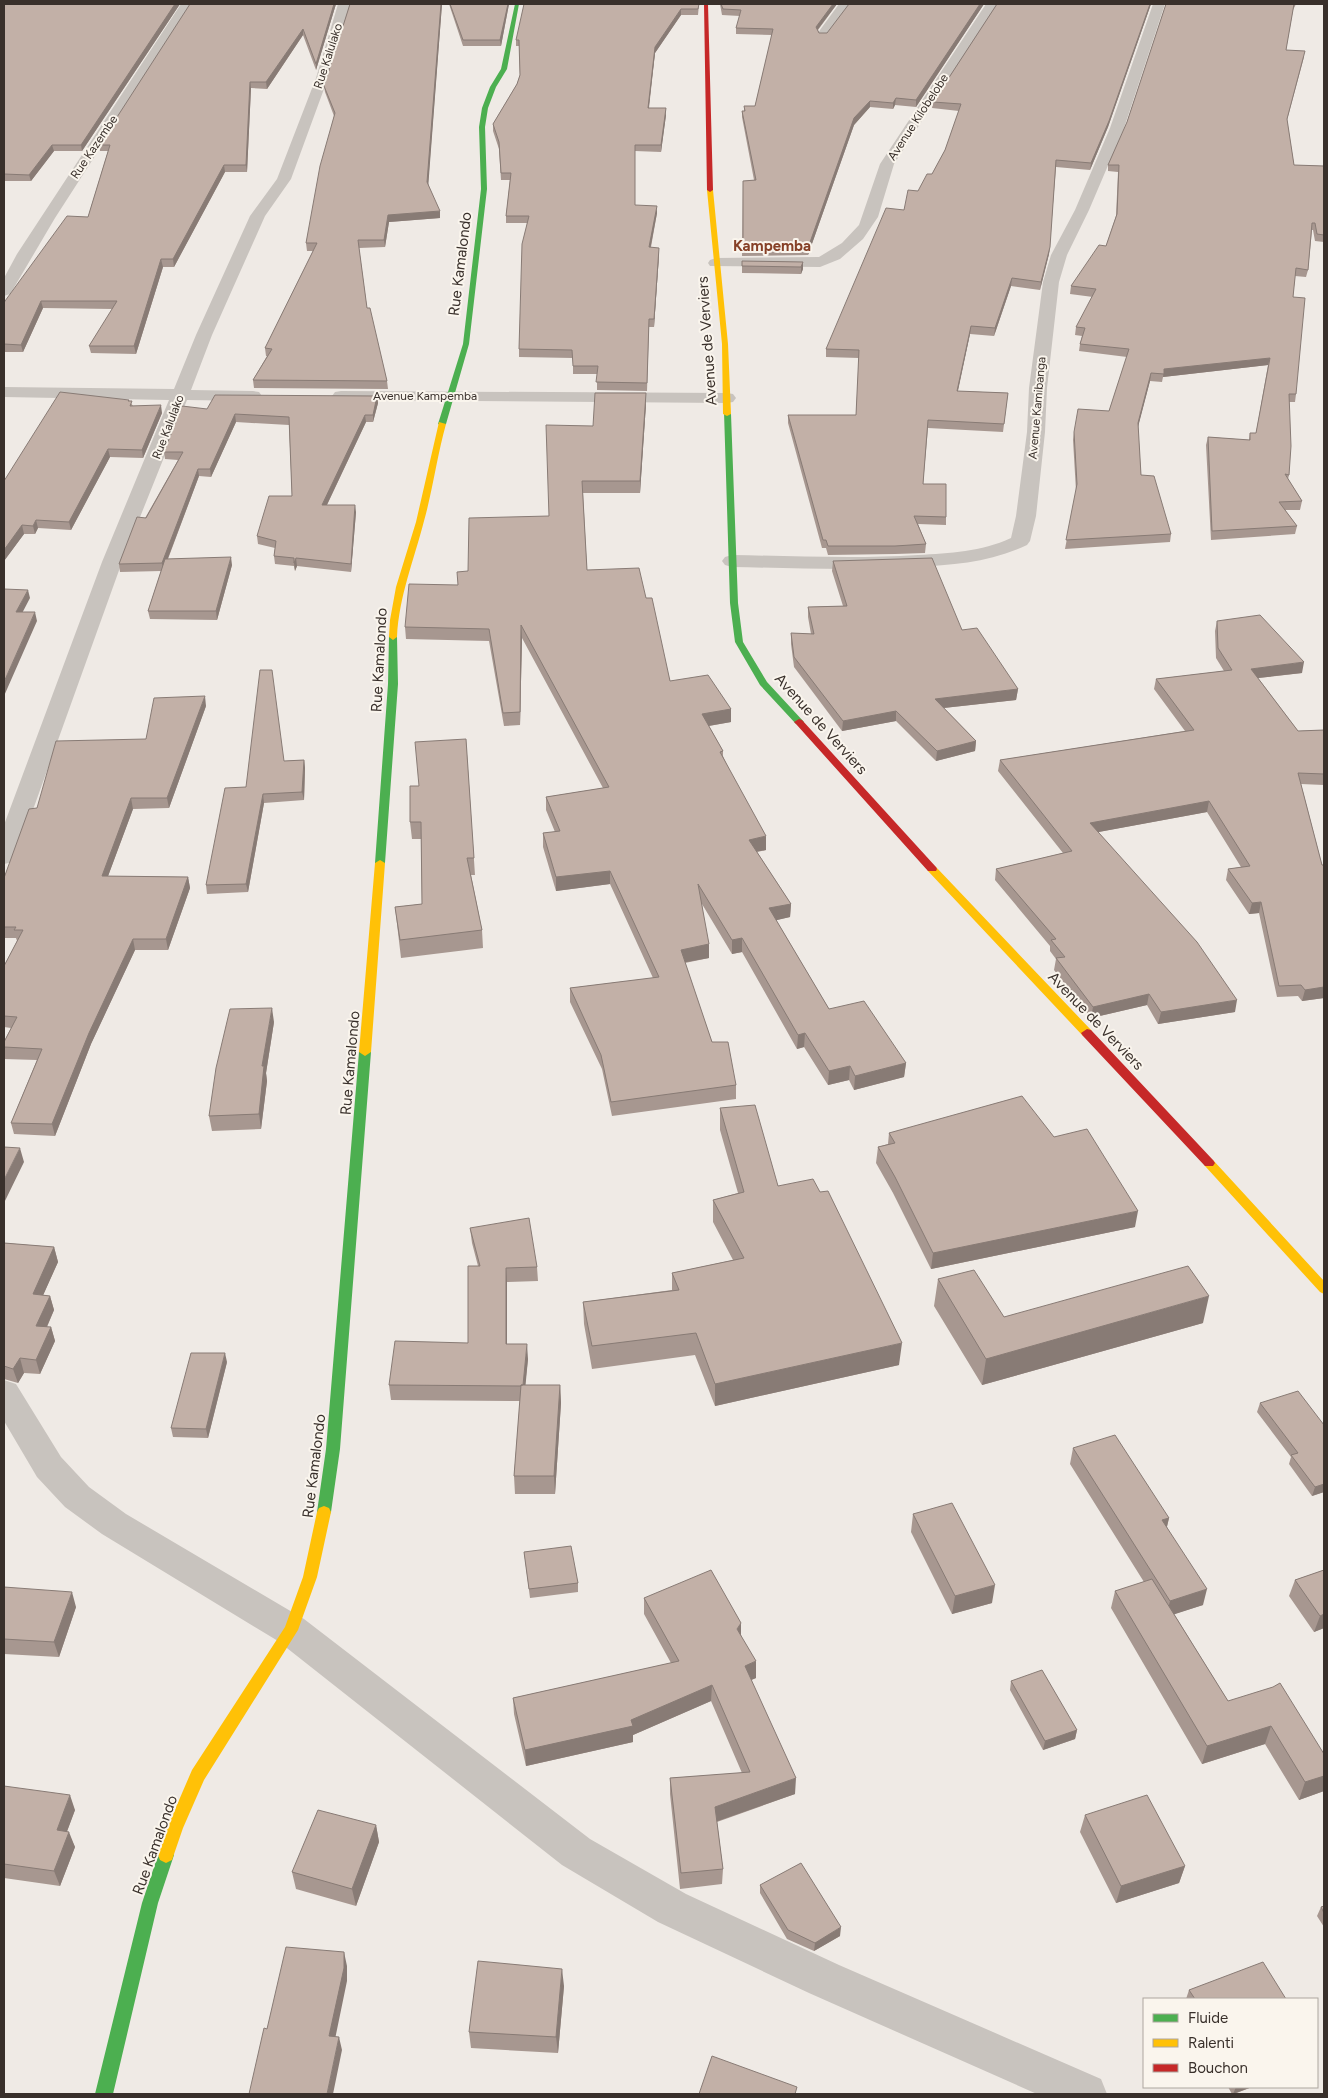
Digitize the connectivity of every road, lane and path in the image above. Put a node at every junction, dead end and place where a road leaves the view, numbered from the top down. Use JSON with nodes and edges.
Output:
{"nodes":[{"id":1,"x":186,"y":4,"type":"edge"},
{"id":2,"x":344,"y":4,"type":"edge"},
{"id":3,"x":517,"y":4,"type":"edge"},
{"id":4,"x":706,"y":4,"type":"edge"},
{"id":5,"x":845,"y":4,"type":"edge"},
{"id":6,"x":992,"y":4,"type":"edge"},
{"id":7,"x":1159,"y":4,"type":"edge"},
{"id":8,"x":823,"y":34,"type":"edge"},
{"id":9,"x":716,"y":263,"type":"junction"},
{"id":10,"x":4,"y":291,"type":"edge"},
{"id":11,"x":4,"y":392,"type":"edge"},
{"id":12,"x":181,"y":394,"type":"junction"},
{"id":13,"x":265,"y":396,"type":"edge"},
{"id":14,"x":323,"y":396,"type":"edge"},
{"id":15,"x":450,"y":396,"type":"junction"},
{"id":16,"x":727,"y":398,"type":"junction"},
{"id":17,"x":732,"y":561,"type":"junction"},
{"id":18,"x":4,"y":857,"type":"edge"},
{"id":19,"x":1324,"y":1289,"type":"edge"},
{"id":20,"x":4,"y":1393,"type":"edge"},
{"id":21,"x":291,"y":1630,"type":"junction"},
{"id":22,"x":104,"y":2094,"type":"edge"},
{"id":23,"x":1086,"y":2094,"type":"edge"}],
"edges":[{"from":1,"to":10,"type":"street","name":"Rue Kazembe"},
{"from":2,"to":12,"type":"street","name":"Rue Kalulako"},
{"from":3,"to":15,"type":"street","name":"Rue Kamalondo"},
{"from":4,"to":9,"type":"street","name":"Avenue de Verviers"},
{"from":5,"to":8,"type":"street"},
{"from":6,"to":9,"type":"street","name":"Avenue Kilobelobe"},
{"from":7,"to":17,"type":"street","name":"Avenue Kamibanga"},
{"from":9,"to":16,"type":"street","name":"Avenue de Verviers"},
{"from":11,"to":12,"type":"street"},
{"from":12,"to":13,"type":"street"},
{"from":12,"to":18,"type":"street","name":"Rue Kalulako"},
{"from":14,"to":15,"type":"street","name":"Avenue Kampemba"},
{"from":15,"to":16,"type":"street","name":"Avenue Kampemba"},
{"from":15,"to":21,"type":"street","name":"Rue Kamalondo"},
{"from":16,"to":17,"type":"street","name":"Avenue de Verviers"},
{"from":17,"to":19,"type":"street","name":"Avenue de Verviers"},
{"from":20,"to":21,"type":"street"},
{"from":21,"to":22,"type":"street","name":"Rue Kamalondo"},
{"from":21,"to":23,"type":"street"}]}
